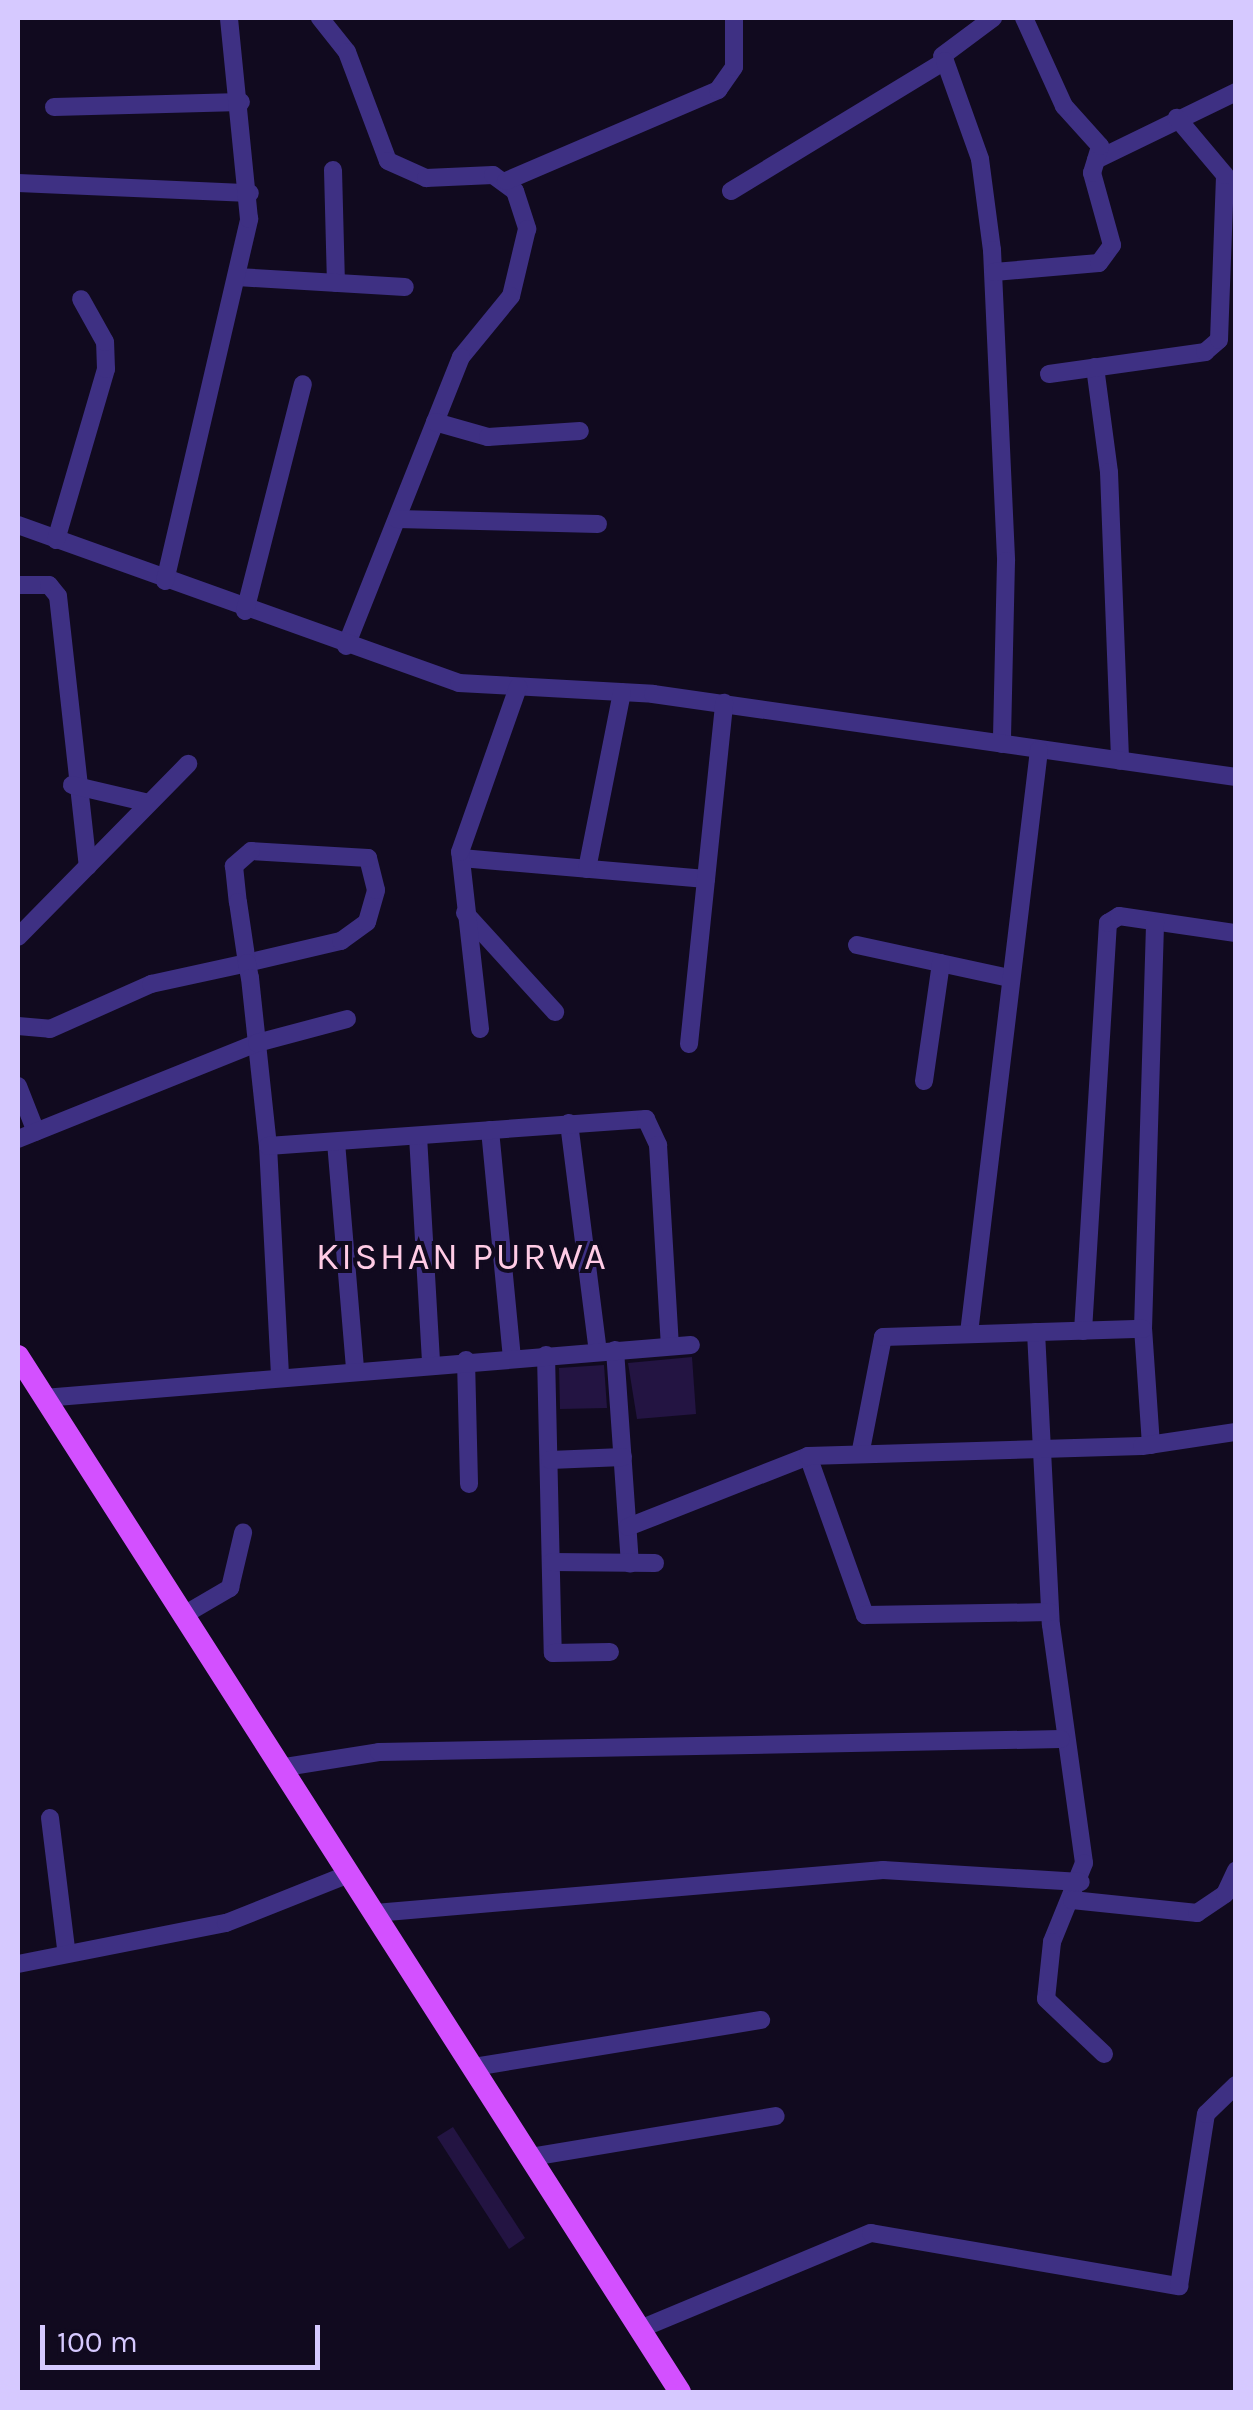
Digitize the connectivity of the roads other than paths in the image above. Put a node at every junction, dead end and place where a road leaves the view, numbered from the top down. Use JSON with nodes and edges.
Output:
{"nodes":[{"id":1,"x":229,"y":18,"type":"edge"},
{"id":2,"x":320,"y":18,"type":"edge"},
{"id":3,"x":734,"y":18,"type":"edge"},
{"id":4,"x":994,"y":18,"type":"edge"},
{"id":5,"x":1024,"y":18,"type":"edge"},
{"id":6,"x":942,"y":56,"type":"junction"},
{"id":7,"x":1236,"y":92,"type":"edge"},
{"id":8,"x":241,"y":102,"type":"junction"},
{"id":9,"x":54,"y":108,"type":"dead end"},
{"id":10,"x":1177,"y":118,"type":"junction"},
{"id":11,"x":1096,"y":160,"type":"junction"},
{"id":12,"x":333,"y":170,"type":"dead end"},
{"id":13,"x":506,"y":181,"type":"junction"},
{"id":14,"x":18,"y":183,"type":"edge"},
{"id":15,"x":731,"y":190,"type":"dead end"},
{"id":16,"x":250,"y":192,"type":"junction"},
{"id":17,"x":994,"y":272,"type":"junction"},
{"id":18,"x":238,"y":278,"type":"junction"},
{"id":19,"x":336,"y":283,"type":"junction"},
{"id":20,"x":405,"y":286,"type":"dead end"},
{"id":21,"x":82,"y":299,"type":"dead end"},
{"id":22,"x":1095,"y":367,"type":"junction"},
{"id":23,"x":1050,"y":374,"type":"dead end"},
{"id":24,"x":303,"y":384,"type":"dead end"},
{"id":25,"x":435,"y":422,"type":"junction"},
{"id":26,"x":580,"y":431,"type":"dead end"},
{"id":27,"x":397,"y":518,"type":"junction"},
{"id":28,"x":598,"y":524,"type":"dead end"},
{"id":29,"x":18,"y":526,"type":"edge"},
{"id":30,"x":56,"y":540,"type":"junction"},
{"id":31,"x":165,"y":581,"type":"junction"},
{"id":32,"x":18,"y":585,"type":"edge"},
{"id":33,"x":245,"y":611,"type":"junction"},
{"id":34,"x":346,"y":646,"type":"junction"},
{"id":35,"x":518,"y":687,"type":"junction"},
{"id":36,"x":622,"y":692,"type":"junction"},
{"id":37,"x":724,"y":704,"type":"junction"},
{"id":38,"x":1002,"y":744,"type":"junction"},
{"id":39,"x":1039,"y":750,"type":"junction"},
{"id":40,"x":1120,"y":761,"type":"junction"},
{"id":41,"x":188,"y":764,"type":"dead end"},
{"id":42,"x":1236,"y":776,"type":"edge"},
{"id":43,"x":72,"y":785,"type":"junction"},
{"id":44,"x":149,"y":804,"type":"junction"},
{"id":45,"x":461,"y":858,"type":"junction"},
{"id":46,"x":88,"y":866,"type":"junction"},
{"id":47,"x":586,"y":869,"type":"junction"},
{"id":48,"x":706,"y":879,"type":"junction"},
{"id":49,"x":465,"y":913,"type":"junction"},
{"id":50,"x":1154,"y":922,"type":"junction"},
{"id":51,"x":1236,"y":933,"type":"edge"},
{"id":52,"x":18,"y":937,"type":"edge"},
{"id":53,"x":857,"y":945,"type":"dead end"},
{"id":54,"x":247,"y":963,"type":"junction"},
{"id":55,"x":942,"y":963,"type":"junction"},
{"id":56,"x":1010,"y":978,"type":"junction"},
{"id":57,"x":555,"y":1012,"type":"dead end"},
{"id":58,"x":348,"y":1019,"type":"dead end"},
{"id":59,"x":18,"y":1026,"type":"edge"},
{"id":60,"x":480,"y":1029,"type":"dead end"},
{"id":61,"x":257,"y":1043,"type":"junction"},
{"id":62,"x":689,"y":1044,"type":"dead end"},
{"id":63,"x":924,"y":1082,"type":"dead end"},
{"id":64,"x":18,"y":1086,"type":"edge"},
{"id":65,"x":569,"y":1123,"type":"junction"},
{"id":66,"x":490,"y":1130,"type":"junction"},
{"id":67,"x":36,"y":1132,"type":"junction"},
{"id":68,"x":418,"y":1136,"type":"junction"},
{"id":69,"x":18,"y":1139,"type":"edge"},
{"id":70,"x":336,"y":1142,"type":"junction"},
{"id":71,"x":268,"y":1146,"type":"junction"},
{"id":72,"x":1144,"y":1329,"type":"junction"},
{"id":73,"x":1082,"y":1331,"type":"junction"},
{"id":74,"x":1036,"y":1332,"type":"junction"},
{"id":75,"x":969,"y":1333,"type":"junction"},
{"id":76,"x":691,"y":1344,"type":"dead end"},
{"id":77,"x":670,"y":1346,"type":"junction"},
{"id":78,"x":607,"y":1351,"type":"junction"},
{"id":79,"x":546,"y":1355,"type":"junction"},
{"id":80,"x":18,"y":1356,"type":"edge"},
{"id":81,"x":512,"y":1357,"type":"junction"},
{"id":82,"x":466,"y":1360,"type":"junction"},
{"id":83,"x":431,"y":1363,"type":"junction"},
{"id":84,"x":355,"y":1369,"type":"junction"},
{"id":85,"x":280,"y":1376,"type":"junction"},
{"id":86,"x":44,"y":1398,"type":"junction"},
{"id":87,"x":1236,"y":1432,"type":"edge"},
{"id":88,"x":1151,"y":1445,"type":"junction"},
{"id":89,"x":1042,"y":1447,"type":"junction"},
{"id":90,"x":862,"y":1450,"type":"junction"},
{"id":91,"x":808,"y":1456,"type":"junction"},
{"id":92,"x":623,"y":1458,"type":"junction"},
{"id":93,"x":550,"y":1460,"type":"junction"},
{"id":94,"x":469,"y":1484,"type":"dead end"},
{"id":95,"x":628,"y":1526,"type":"junction"},
{"id":96,"x":244,"y":1534,"type":"dead end"},
{"id":97,"x":552,"y":1562,"type":"junction"},
{"id":98,"x":630,"y":1563,"type":"junction"},
{"id":99,"x":655,"y":1563,"type":"dead end"},
{"id":100,"x":1050,"y":1612,"type":"junction"},
{"id":101,"x":182,"y":1616,"type":"junction"},
{"id":102,"x":610,"y":1652,"type":"dead end"},
{"id":103,"x":1061,"y":1739,"type":"junction"},
{"id":104,"x":279,"y":1768,"type":"junction"},
{"id":105,"x":50,"y":1818,"type":"dead end"},
{"id":106,"x":1236,"y":1870,"type":"edge"},
{"id":107,"x":349,"y":1874,"type":"junction"},
{"id":108,"x":1081,"y":1882,"type":"junction"},
{"id":109,"x":1072,"y":1900,"type":"junction"},
{"id":110,"x":374,"y":1913,"type":"junction"},
{"id":111,"x":66,"y":1948,"type":"junction"},
{"id":112,"x":18,"y":1964,"type":"edge"},
{"id":113,"x":761,"y":2020,"type":"dead end"},
{"id":114,"x":1104,"y":2054,"type":"dead end"},
{"id":115,"x":474,"y":2068,"type":"junction"},
{"id":116,"x":1236,"y":2086,"type":"edge"},
{"id":117,"x":776,"y":2116,"type":"dead end"},
{"id":118,"x":531,"y":2156,"type":"junction"},
{"id":119,"x":640,"y":2329,"type":"junction"},
{"id":120,"x":680,"y":2392,"type":"edge"}],
"edges":[{"from":1,"to":8,"type":"street"},
{"from":2,"to":13,"type":"street"},
{"from":3,"to":13,"type":"street"},
{"from":4,"to":6,"type":"street"},
{"from":5,"to":11,"type":"street"},
{"from":6,"to":15,"type":"street"},
{"from":6,"to":17,"type":"street"},
{"from":7,"to":10,"type":"street"},
{"from":8,"to":9,"type":"street"},
{"from":8,"to":16,"type":"street"},
{"from":10,"to":11,"type":"street"},
{"from":10,"to":22,"type":"street"},
{"from":11,"to":17,"type":"street"},
{"from":12,"to":19,"type":"street"},
{"from":13,"to":25,"type":"street"},
{"from":14,"to":16,"type":"street"},
{"from":16,"to":18,"type":"street"},
{"from":17,"to":38,"type":"street"},
{"from":18,"to":19,"type":"street"},
{"from":18,"to":31,"type":"street"},
{"from":19,"to":20,"type":"street"},
{"from":21,"to":30,"type":"street"},
{"from":22,"to":23,"type":"street"},
{"from":22,"to":40,"type":"street"},
{"from":24,"to":33,"type":"street"},
{"from":25,"to":26,"type":"street"},
{"from":25,"to":27,"type":"street"},
{"from":27,"to":28,"type":"street"},
{"from":27,"to":34,"type":"street"},
{"from":29,"to":30,"type":"street"},
{"from":30,"to":31,"type":"street"},
{"from":31,"to":33,"type":"street"},
{"from":32,"to":43,"type":"street"},
{"from":33,"to":34,"type":"street"},
{"from":34,"to":35,"type":"street"},
{"from":35,"to":36,"type":"street"},
{"from":35,"to":45,"type":"street"},
{"from":36,"to":37,"type":"street"},
{"from":36,"to":47,"type":"street"},
{"from":37,"to":38,"type":"street"},
{"from":37,"to":48,"type":"street"},
{"from":38,"to":39,"type":"street"},
{"from":39,"to":40,"type":"street"},
{"from":39,"to":56,"type":"street"},
{"from":40,"to":42,"type":"street"},
{"from":41,"to":44,"type":"street"},
{"from":43,"to":44,"type":"street"},
{"from":43,"to":46,"type":"street"},
{"from":44,"to":46,"type":"street"},
{"from":45,"to":47,"type":"street"},
{"from":45,"to":49,"type":"street"},
{"from":46,"to":52,"type":"street"},
{"from":47,"to":48,"type":"street"},
{"from":48,"to":62,"type":"street"},
{"from":49,"to":57,"type":"street"},
{"from":49,"to":60,"type":"street"},
{"from":50,"to":51,"type":"street"},
{"from":50,"to":72,"type":"street"},
{"from":50,"to":73,"type":"street"},
{"from":53,"to":55,"type":"street"},
{"from":54,"to":54,"type":"street"},
{"from":54,"to":59,"type":"street"},
{"from":54,"to":61,"type":"street"},
{"from":55,"to":56,"type":"street"},
{"from":55,"to":63,"type":"street"},
{"from":56,"to":75,"type":"street"},
{"from":58,"to":61,"type":"street"},
{"from":61,"to":67,"type":"street"},
{"from":61,"to":71,"type":"street"},
{"from":64,"to":67,"type":"street"},
{"from":65,"to":66,"type":"street"},
{"from":65,"to":77,"type":"street"},
{"from":65,"to":78,"type":"street"},
{"from":66,"to":68,"type":"street"},
{"from":66,"to":81,"type":"street"},
{"from":67,"to":69,"type":"street"},
{"from":68,"to":70,"type":"street"},
{"from":68,"to":83,"type":"street"},
{"from":70,"to":71,"type":"street"},
{"from":70,"to":84,"type":"street"},
{"from":71,"to":85,"type":"street"},
{"from":72,"to":73,"type":"street"},
{"from":72,"to":88,"type":"street"},
{"from":73,"to":74,"type":"street"},
{"from":74,"to":75,"type":"street"},
{"from":74,"to":89,"type":"street"},
{"from":75,"to":90,"type":"street"},
{"from":76,"to":77,"type":"street"},
{"from":77,"to":78,"type":"street"},
{"from":78,"to":79,"type":"street"},
{"from":78,"to":92,"type":"street"},
{"from":79,"to":81,"type":"street"},
{"from":79,"to":93,"type":"street"},
{"from":80,"to":86,"type":"main road"},
{"from":81,"to":82,"type":"street"},
{"from":82,"to":83,"type":"street"},
{"from":82,"to":94,"type":"street"},
{"from":83,"to":84,"type":"street"},
{"from":84,"to":85,"type":"street"},
{"from":85,"to":86,"type":"street"},
{"from":86,"to":101,"type":"main road"},
{"from":87,"to":88,"type":"street"},
{"from":88,"to":89,"type":"street"},
{"from":89,"to":90,"type":"street"},
{"from":89,"to":100,"type":"street"},
{"from":90,"to":91,"type":"street"},
{"from":91,"to":95,"type":"street"},
{"from":91,"to":100,"type":"street"},
{"from":92,"to":93,"type":"street"},
{"from":92,"to":95,"type":"street"},
{"from":93,"to":97,"type":"street"},
{"from":95,"to":98,"type":"street"},
{"from":96,"to":101,"type":"street"},
{"from":97,"to":98,"type":"street"},
{"from":97,"to":102,"type":"street"},
{"from":98,"to":99,"type":"street"},
{"from":100,"to":103,"type":"street"},
{"from":101,"to":104,"type":"main road"},
{"from":103,"to":104,"type":"street"},
{"from":103,"to":108,"type":"street"},
{"from":104,"to":107,"type":"main road"},
{"from":105,"to":111,"type":"street"},
{"from":106,"to":109,"type":"street"},
{"from":107,"to":110,"type":"main road"},
{"from":107,"to":111,"type":"street"},
{"from":108,"to":109,"type":"street"},
{"from":108,"to":110,"type":"street"},
{"from":109,"to":114,"type":"street"},
{"from":110,"to":115,"type":"main road"},
{"from":111,"to":112,"type":"street"},
{"from":113,"to":115,"type":"street"},
{"from":115,"to":118,"type":"main road"},
{"from":116,"to":119,"type":"street"},
{"from":117,"to":118,"type":"street"},
{"from":118,"to":119,"type":"main road"},
{"from":119,"to":120,"type":"main road"}]}
